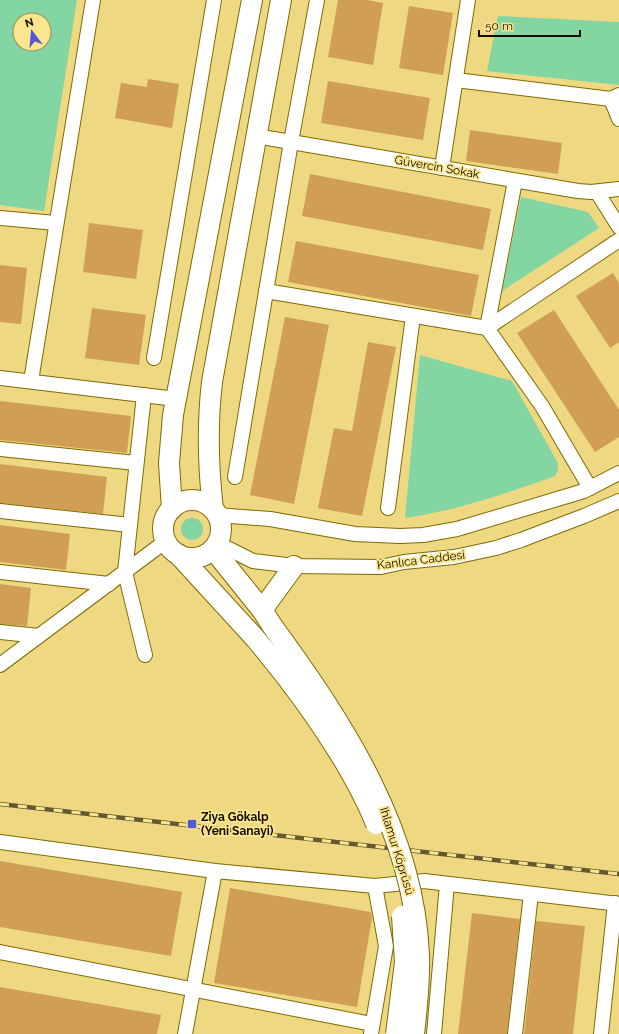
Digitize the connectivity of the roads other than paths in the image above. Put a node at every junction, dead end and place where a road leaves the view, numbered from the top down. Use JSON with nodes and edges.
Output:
{"nodes":[{"id":1,"x":93,"y":0,"type":"edge"},
{"id":2,"x":214,"y":0,"type":"edge"},
{"id":3,"x":252,"y":0,"type":"edge"},
{"id":4,"x":281,"y":0,"type":"edge"},
{"id":5,"x":317,"y":0,"type":"edge"},
{"id":6,"x":468,"y":0,"type":"edge"},
{"id":7,"x":456,"y":80,"type":"junction"},
{"id":8,"x":615,"y":97,"type":"edge"},
{"id":9,"x":619,"y":119,"type":"edge"},
{"id":10,"x":256,"y":136,"type":"junction"},
{"id":11,"x":291,"y":142,"type":"junction"},
{"id":12,"x":442,"y":168,"type":"junction"},
{"id":13,"x":515,"y":180,"type":"junction"},
{"id":14,"x":619,"y":189,"type":"edge"},
{"id":15,"x":597,"y":192,"type":"junction"},
{"id":16,"x":0,"y":218,"type":"edge"},
{"id":17,"x":56,"y":223,"type":"junction"},
{"id":18,"x":619,"y":227,"type":"edge"},
{"id":19,"x":619,"y":240,"type":"edge"},
{"id":20,"x":266,"y":291,"type":"junction"},
{"id":21,"x":413,"y":316,"type":"junction"},
{"id":22,"x":487,"y":328,"type":"junction"},
{"id":23,"x":154,"y":358,"type":"dead end"},
{"id":24,"x":0,"y":378,"type":"edge"},
{"id":25,"x":31,"y":381,"type":"junction"},
{"id":26,"x":144,"y":395,"type":"junction"},
{"id":27,"x":176,"y":399,"type":"junction"},
{"id":28,"x":0,"y":449,"type":"edge"},
{"id":29,"x":136,"y":463,"type":"junction"},
{"id":30,"x":619,"y":473,"type":"edge"},
{"id":31,"x":235,"y":477,"type":"dead end"},
{"id":32,"x":590,"y":488,"type":"junction"},
{"id":33,"x":619,"y":501,"type":"edge"},
{"id":34,"x":388,"y":508,"type":"dead end"},
{"id":35,"x":172,"y":509,"type":"junction"},
{"id":36,"x":0,"y":511,"type":"edge"},
{"id":37,"x":215,"y":512,"type":"junction"},
{"id":38,"x":130,"y":525,"type":"junction"},
{"id":39,"x":215,"y":546,"type":"junction"},
{"id":40,"x":172,"y":548,"type":"junction"},
{"id":41,"x":294,"y":566,"type":"junction"},
{"id":42,"x":0,"y":572,"type":"edge"},
{"id":43,"x":124,"y":572,"type":"junction"},
{"id":44,"x":109,"y":584,"type":"junction"},
{"id":45,"x":262,"y":610,"type":"junction"},
{"id":46,"x":0,"y":632,"type":"edge"},
{"id":47,"x":39,"y":636,"type":"junction"},
{"id":48,"x":145,"y":655,"type":"dead end"},
{"id":49,"x":0,"y":665,"type":"edge"},
{"id":50,"x":0,"y":842,"type":"edge"},
{"id":51,"x":215,"y":871,"type":"junction"},
{"id":52,"x":447,"y":884,"type":"junction"},
{"id":53,"x":375,"y":886,"type":"junction"},
{"id":54,"x":531,"y":894,"type":"junction"},
{"id":55,"x":617,"y":904,"type":"edge"},
{"id":56,"x":0,"y":952,"type":"edge"},
{"id":57,"x":193,"y":990,"type":"junction"},
{"id":58,"x":372,"y":1029,"type":"edge"},
{"id":59,"x":185,"y":1034,"type":"edge"},
{"id":60,"x":396,"y":1034,"type":"edge"},
{"id":61,"x":414,"y":1034,"type":"edge"},
{"id":62,"x":434,"y":1034,"type":"edge"},
{"id":63,"x":516,"y":1034,"type":"edge"},
{"id":64,"x":601,"y":1034,"type":"edge"}],
"edges":[{"from":1,"to":17,"type":"street"},
{"from":2,"to":23,"type":"street"},
{"from":3,"to":27,"type":"street"},
{"from":4,"to":10,"type":"street"},
{"from":5,"to":11,"type":"street"},
{"from":6,"to":7,"type":"street"},
{"from":7,"to":8,"type":"street"},
{"from":7,"to":12,"type":"street"},
{"from":8,"to":9,"type":"street"},
{"from":10,"to":11,"type":"street","name":"Güvercin Sokak"},
{"from":10,"to":37,"type":"street"},
{"from":11,"to":12,"type":"street","name":"Güvercin Sokak"},
{"from":11,"to":20,"type":"street"},
{"from":12,"to":13,"type":"street","name":"Güvercin Sokak"},
{"from":13,"to":15,"type":"street","name":"Güvercin Sokak"},
{"from":13,"to":22,"type":"street"},
{"from":14,"to":15,"type":"street","name":"Güvercin Sokak"},
{"from":15,"to":18,"type":"street"},
{"from":16,"to":17,"type":"street"},
{"from":17,"to":25,"type":"street"},
{"from":19,"to":22,"type":"street"},
{"from":20,"to":21,"type":"street"},
{"from":20,"to":31,"type":"street"},
{"from":21,"to":22,"type":"street"},
{"from":21,"to":34,"type":"street"},
{"from":22,"to":32,"type":"street"},
{"from":24,"to":25,"type":"street"},
{"from":25,"to":26,"type":"street"},
{"from":26,"to":27,"type":"street"},
{"from":26,"to":29,"type":"street"},
{"from":27,"to":35,"type":"street"},
{"from":28,"to":29,"type":"street"},
{"from":29,"to":38,"type":"street"},
{"from":30,"to":32,"type":"street","name":"Kanlıca Caddesi"},
{"from":32,"to":37,"type":"street","name":"Kanlıca Caddesi"},
{"from":33,"to":41,"type":"street","name":"Kanlıca Caddesi"},
{"from":35,"to":37,"type":"street"},
{"from":35,"to":40,"type":"street"},
{"from":36,"to":38,"type":"street"},
{"from":37,"to":39,"type":"street"},
{"from":38,"to":43,"type":"street"},
{"from":39,"to":40,"type":"street"},
{"from":39,"to":41,"type":"street","name":"Kanlıca Caddesi"},
{"from":39,"to":45,"type":"street","name":"Ihlamur Köprüsü"},
{"from":40,"to":43,"type":"street"},
{"from":40,"to":60,"type":"street","name":"Ihlamur Köprüsü","bridge":true},
{"from":41,"to":45,"type":"street"},
{"from":42,"to":44,"type":"street"},
{"from":43,"to":44,"type":"street"},
{"from":43,"to":48,"type":"street"},
{"from":44,"to":47,"type":"street"},
{"from":45,"to":61,"type":"street","name":"Ihlamur Köprüsü","bridge":true},
{"from":46,"to":47,"type":"street"},
{"from":47,"to":49,"type":"street"},
{"from":50,"to":51,"type":"street"},
{"from":51,"to":53,"type":"street"},
{"from":51,"to":57,"type":"street"},
{"from":52,"to":53,"type":"street"},
{"from":52,"to":54,"type":"street"},
{"from":52,"to":62,"type":"street"},
{"from":53,"to":58,"type":"street"},
{"from":54,"to":55,"type":"street"},
{"from":54,"to":63,"type":"street"},
{"from":55,"to":64,"type":"street"},
{"from":56,"to":57,"type":"street"},
{"from":57,"to":58,"type":"street"},
{"from":57,"to":59,"type":"street"}]}
